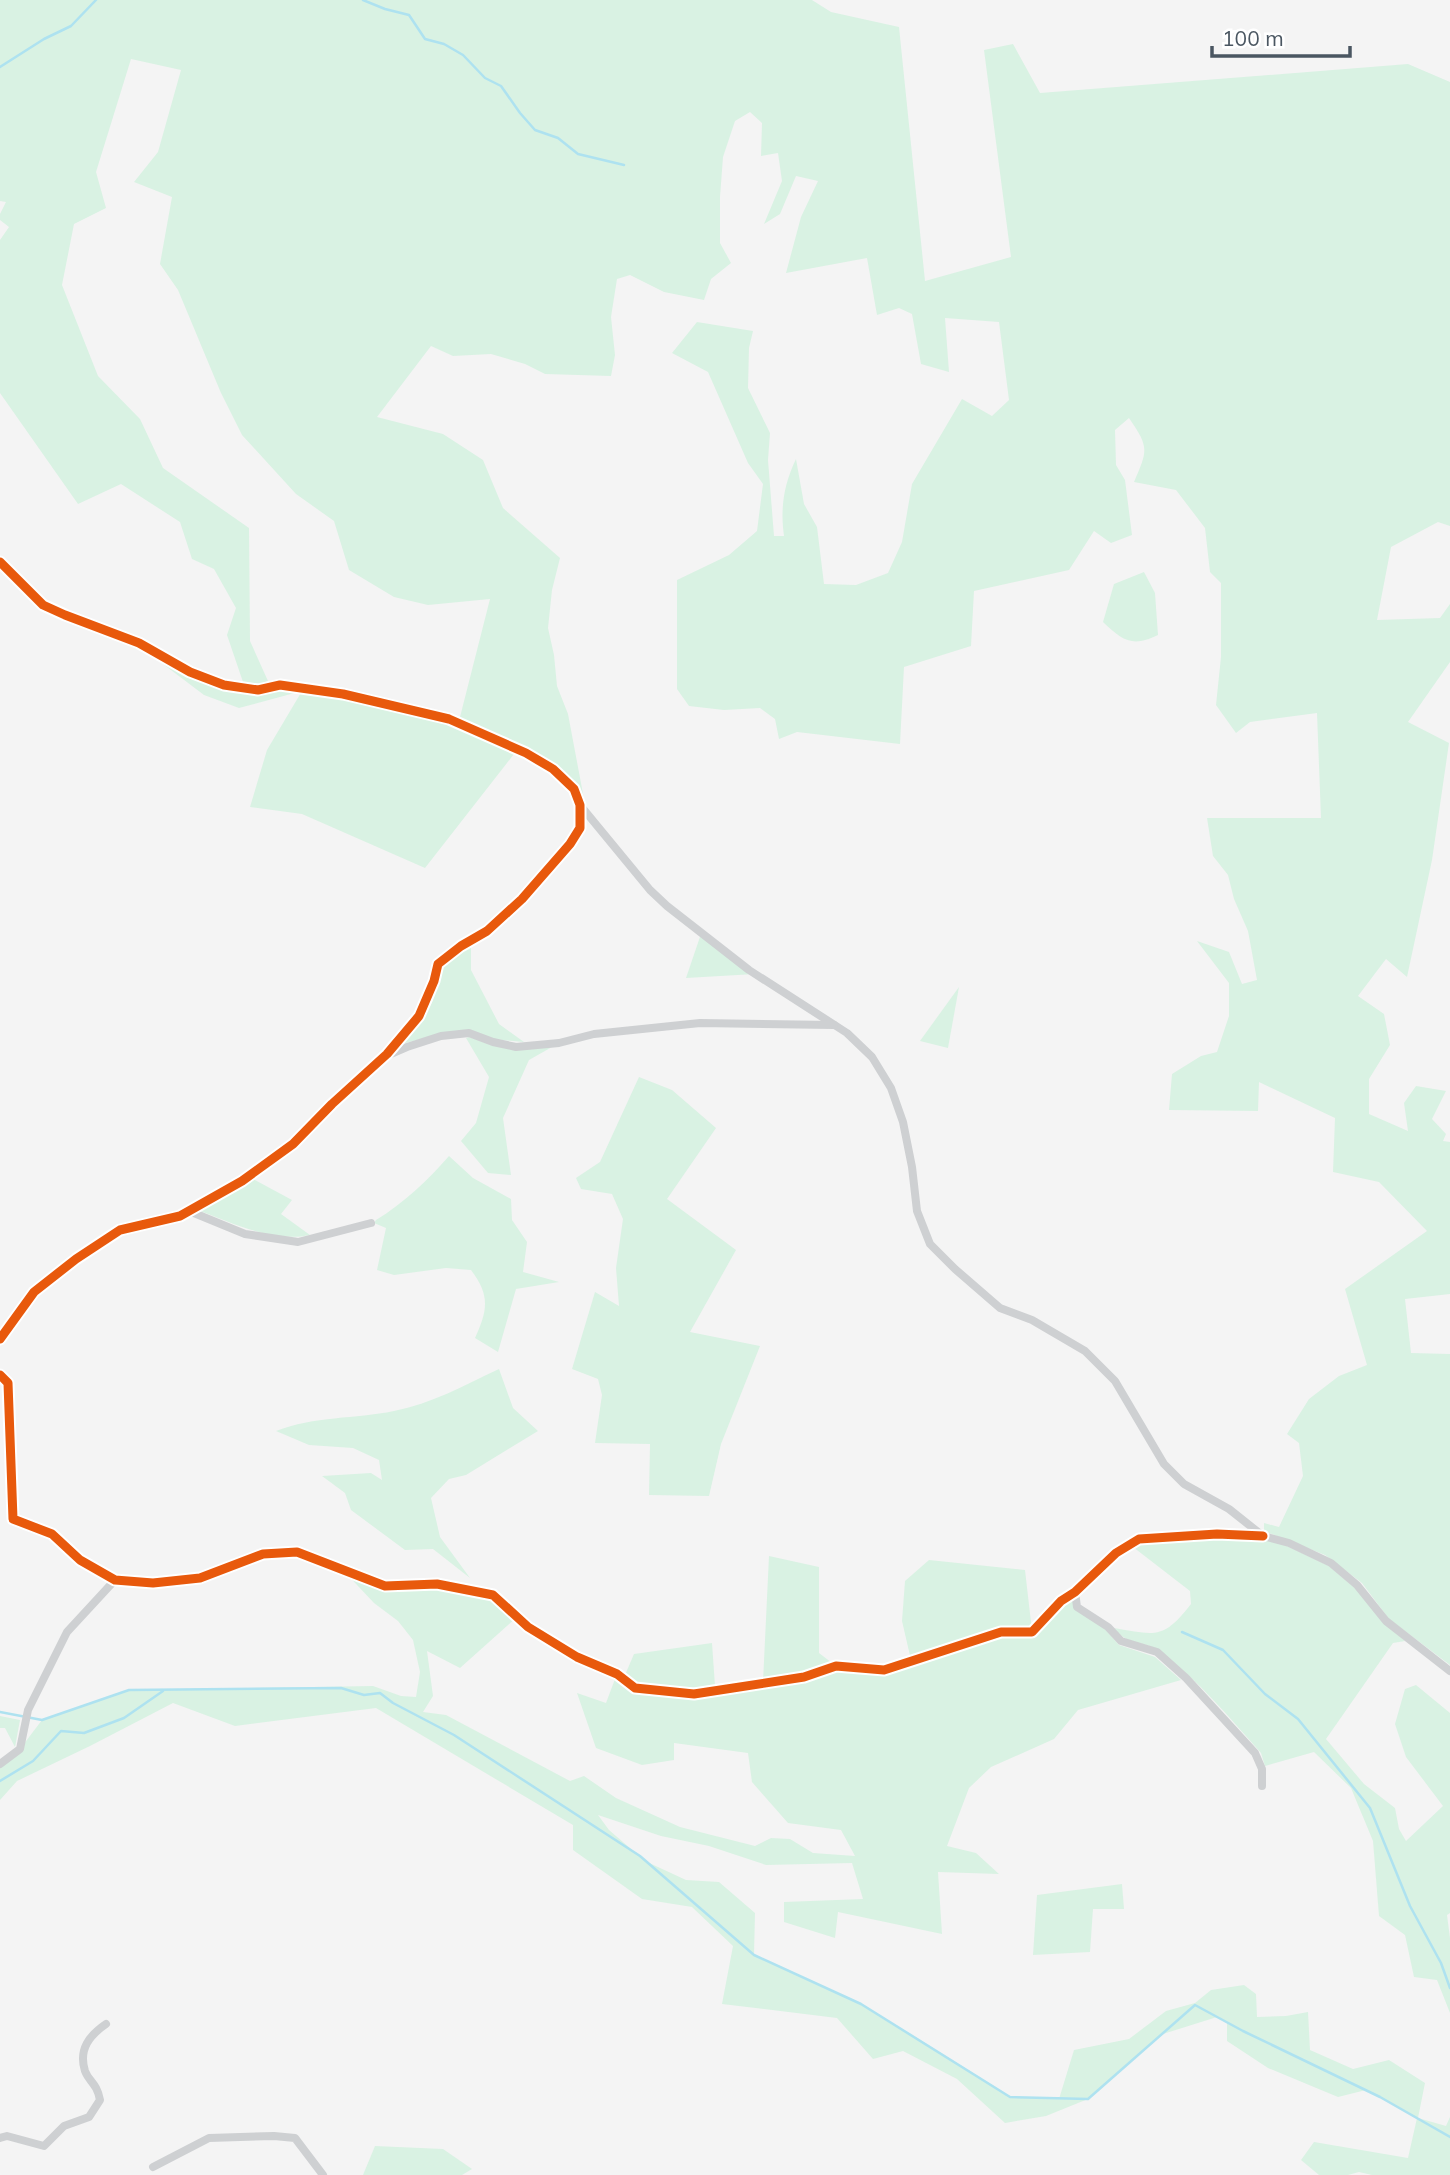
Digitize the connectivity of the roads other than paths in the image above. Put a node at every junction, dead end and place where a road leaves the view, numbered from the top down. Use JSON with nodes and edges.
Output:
{"nodes":[{"id":1,"x":0,"y":562,"type":"edge"},
{"id":2,"x":580,"y":805,"type":"junction"},
{"id":3,"x":834,"y":1025,"type":"junction"},
{"id":4,"x":383,"y":1058,"type":"junction"},
{"id":5,"x":189,"y":1211,"type":"junction"},
{"id":6,"x":371,"y":1223,"type":"dead end"},
{"id":7,"x":0,"y":1339,"type":"edge"},
{"id":8,"x":0,"y":1375,"type":"edge"},
{"id":9,"x":1263,"y":1536,"type":"junction"},
{"id":10,"x":116,"y":1580,"type":"junction"},
{"id":11,"x":1075,"y":1592,"type":"junction"},
{"id":12,"x":1450,"y":1671,"type":"edge"},
{"id":13,"x":0,"y":1764,"type":"edge"},
{"id":14,"x":1262,"y":1786,"type":"dead end"},
{"id":15,"x":106,"y":2024,"type":"dead end"},
{"id":16,"x":0,"y":2138,"type":"edge"},
{"id":17,"x":153,"y":2167,"type":"dead end"},
{"id":18,"x":323,"y":2175,"type":"edge"}],
"edges":[{"from":1,"to":2,"type":"street"},
{"from":2,"to":3,"type":"street"},
{"from":2,"to":4,"type":"street"},
{"from":3,"to":4,"type":"street"},
{"from":3,"to":9,"type":"street"},
{"from":4,"to":5,"type":"street"},
{"from":5,"to":6,"type":"street"},
{"from":5,"to":7,"type":"street"},
{"from":8,"to":10,"type":"street"},
{"from":9,"to":11,"type":"street"},
{"from":9,"to":12,"type":"street"},
{"from":10,"to":11,"type":"street"},
{"from":10,"to":13,"type":"street"},
{"from":11,"to":14,"type":"street"},
{"from":15,"to":16,"type":"street"},
{"from":17,"to":18,"type":"street"}]}
